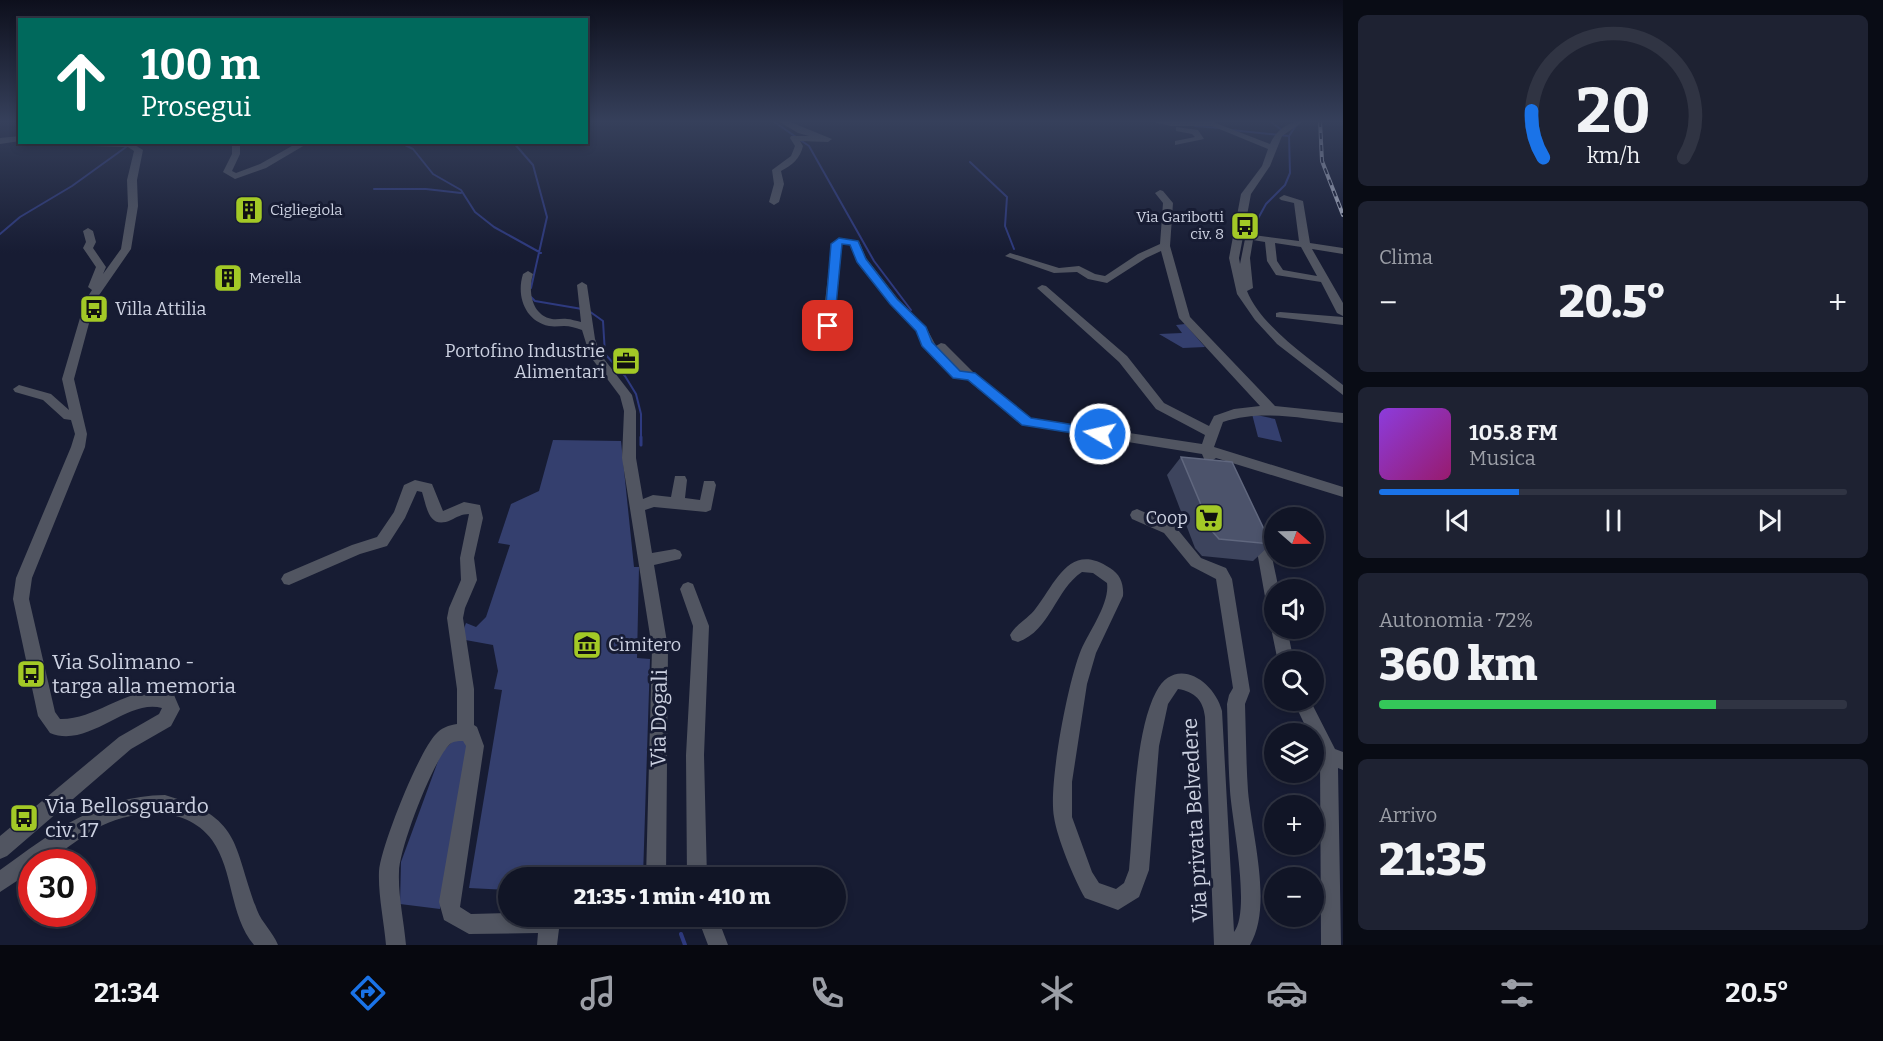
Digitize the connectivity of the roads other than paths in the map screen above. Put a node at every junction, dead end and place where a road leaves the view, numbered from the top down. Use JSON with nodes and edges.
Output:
{"nodes":[{"id":1,"x":135,"y":165,"type":"edge"},
{"id":2,"x":230,"y":165,"type":"edge"},
{"id":3,"x":265,"y":165,"type":"edge"},
{"id":4,"x":786,"y":165,"type":"edge"},
{"id":5,"x":1265,"y":165,"type":"edge"},
{"id":6,"x":1160,"y":193,"type":"dead end"},
{"id":7,"x":1284,"y":198,"type":"dead end"},
{"id":8,"x":774,"y":202,"type":"dead end"},
{"id":9,"x":88,"y":231,"type":"dead end"},
{"id":10,"x":1270,"y":239,"type":"junction"},
{"id":11,"x":1305,"y":245,"type":"junction"},
{"id":12,"x":1165,"y":246,"type":"junction"},
{"id":13,"x":1343,"y":251,"type":"edge"},
{"id":14,"x":1010,"y":256,"type":"dead end"},
{"id":15,"x":528,"y":274,"type":"dead end"},
{"id":16,"x":1325,"y":280,"type":"junction"},
{"id":17,"x":582,"y":285,"type":"dead end"},
{"id":18,"x":1042,"y":288,"type":"dead end"},
{"id":19,"x":98,"y":289,"type":"junction"},
{"id":20,"x":1343,"y":313,"type":"edge"},
{"id":21,"x":1280,"y":315,"type":"dead end"},
{"id":22,"x":1259,"y":318,"type":"junction"},
{"id":23,"x":1343,"y":321,"type":"edge"},
{"id":24,"x":828,"y":326,"type":"dead end"},
{"id":25,"x":588,"y":327,"type":"junction"},
{"id":26,"x":941,"y":347,"type":"dead end"},
{"id":27,"x":970,"y":376,"type":"junction"},
{"id":28,"x":1340,"y":387,"type":"edge"},
{"id":29,"x":19,"y":389,"type":"dead end"},
{"id":30,"x":1270,"y":409,"type":"junction"},
{"id":31,"x":78,"y":415,"type":"junction"},
{"id":32,"x":1343,"y":418,"type":"edge"},
{"id":33,"x":1212,"y":433,"type":"junction"},
{"id":34,"x":1206,"y":450,"type":"junction"},
{"id":35,"x":1218,"y":469,"type":"edge"},
{"id":36,"x":680,"y":480,"type":"dead end"},
{"id":37,"x":709,"y":485,"type":"dead end"},
{"id":38,"x":1343,"y":492,"type":"edge"},
{"id":39,"x":677,"y":504,"type":"junction"},
{"id":40,"x":636,"y":508,"type":"junction"},
{"id":41,"x":1137,"y":515,"type":"dead end"},
{"id":42,"x":1252,"y":524,"type":"edge"},
{"id":43,"x":675,"y":555,"type":"dead end"},
{"id":44,"x":644,"y":560,"type":"junction"},
{"id":45,"x":289,"y":579,"type":"dead end"},
{"id":46,"x":1269,"y":579,"type":"edge"},
{"id":47,"x":688,"y":589,"type":"dead end"},
{"id":48,"x":1018,"y":635,"type":"dead end"},
{"id":49,"x":1308,"y":711,"type":"edge"},
{"id":50,"x":464,"y":732,"type":"junction"},
{"id":51,"x":1336,"y":758,"type":"edge"},
{"id":52,"x":0,"y":849,"type":"edge"},
{"id":53,"x":656,"y":867,"type":"edge"},
{"id":54,"x":697,"y":867,"type":"edge"},
{"id":55,"x":0,"y":882,"type":"edge"},
{"id":56,"x":1336,"y":922,"type":"edge"},
{"id":57,"x":498,"y":923,"type":"edge"},
{"id":58,"x":554,"y":927,"type":"edge"},
{"id":59,"x":711,"y":927,"type":"edge"},
{"id":60,"x":268,"y":945,"type":"edge"},
{"id":61,"x":396,"y":945,"type":"edge"},
{"id":62,"x":547,"y":945,"type":"edge"},
{"id":63,"x":718,"y":945,"type":"edge"},
{"id":64,"x":1224,"y":945,"type":"edge"},
{"id":65,"x":1233,"y":945,"type":"edge"},
{"id":66,"x":1331,"y":945,"type":"edge"}],
"edges":[{"from":1,"to":19,"type":"street"},
{"from":2,"to":3,"type":"street"},
{"from":4,"to":8,"type":"street"},
{"from":5,"to":22,"type":"street"},
{"from":6,"to":12,"type":"street"},
{"from":7,"to":11,"type":"street"},
{"from":9,"to":19,"type":"street"},
{"from":10,"to":11,"type":"street"},
{"from":10,"to":16,"type":"street"},
{"from":10,"to":22,"type":"street"},
{"from":11,"to":13,"type":"street"},
{"from":11,"to":16,"type":"street"},
{"from":12,"to":14,"type":"street"},
{"from":12,"to":30,"type":"street"},
{"from":15,"to":25,"type":"street"},
{"from":16,"to":20,"type":"street"},
{"from":17,"to":25,"type":"street","name":"Via Dogali"},
{"from":18,"to":33,"type":"street"},
{"from":19,"to":31,"type":"street"},
{"from":21,"to":23,"type":"street"},
{"from":22,"to":28,"type":"street"},
{"from":24,"to":27,"type":"street"},
{"from":25,"to":40,"type":"street","name":"Via Dogali"},
{"from":26,"to":27,"type":"street"},
{"from":27,"to":34,"type":"street"},
{"from":29,"to":31,"type":"street"},
{"from":30,"to":32,"type":"street"},
{"from":30,"to":33,"type":"street"},
{"from":31,"to":52,"type":"street"},
{"from":33,"to":34,"type":"street"},
{"from":34,"to":35,"type":"street"},
{"from":34,"to":38,"type":"street"},
{"from":36,"to":39,"type":"street"},
{"from":37,"to":39,"type":"street"},
{"from":39,"to":40,"type":"street"},
{"from":40,"to":44,"type":"street","name":"Via Dogali"},
{"from":41,"to":65,"type":"street"},
{"from":42,"to":46,"type":"street"},
{"from":43,"to":44,"type":"street"},
{"from":44,"to":53,"type":"street","name":"Via Dogali"},
{"from":45,"to":50,"type":"street"},
{"from":47,"to":54,"type":"street"},
{"from":48,"to":64,"type":"street","name":"Via privata Belvedere"},
{"from":49,"to":51,"type":"street"},
{"from":50,"to":57,"type":"street"},
{"from":50,"to":61,"type":"street"},
{"from":51,"to":56,"type":"street"},
{"from":55,"to":60,"type":"street"},
{"from":56,"to":66,"type":"street"},
{"from":58,"to":62,"type":"street"},
{"from":59,"to":63,"type":"street"}]}
